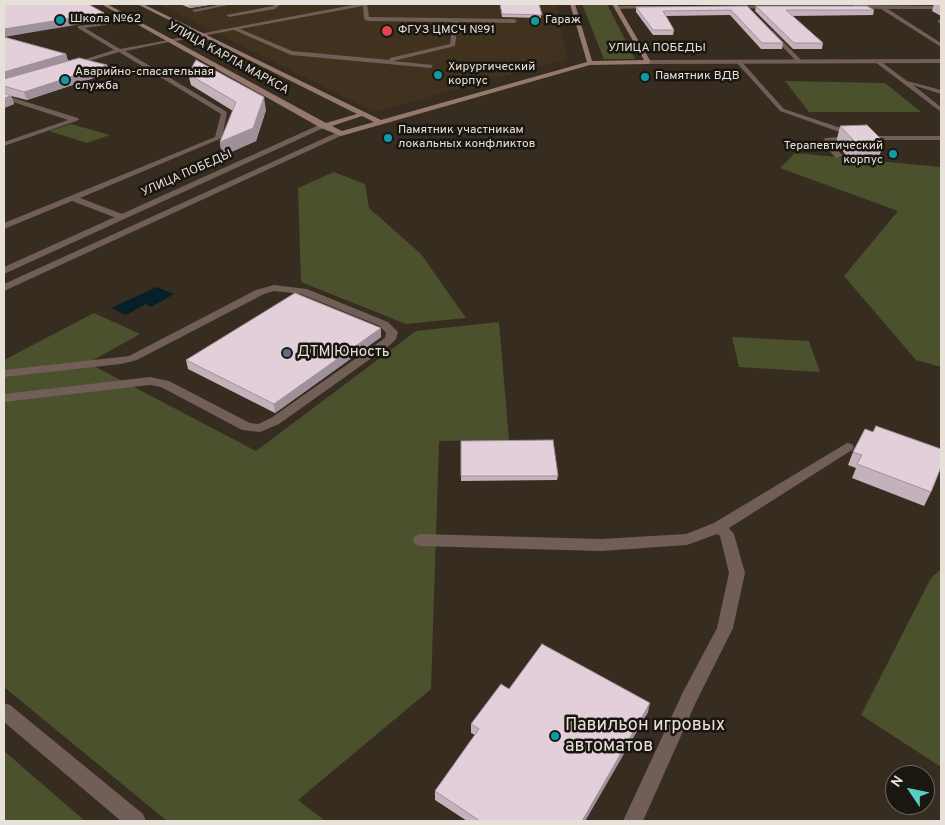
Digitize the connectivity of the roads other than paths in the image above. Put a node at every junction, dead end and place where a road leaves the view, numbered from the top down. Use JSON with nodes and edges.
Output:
{"nodes":[{"id":1,"x":104,"y":4,"type":"edge"},
{"id":2,"x":140,"y":4,"type":"edge"},
{"id":3,"x":230,"y":4,"type":"edge"},
{"id":4,"x":278,"y":4,"type":"edge"},
{"id":5,"x":365,"y":4,"type":"edge"},
{"id":6,"x":572,"y":4,"type":"edge"},
{"id":7,"x":880,"y":5,"type":"edge"},
{"id":8,"x":931,"y":5,"type":"edge"},
{"id":9,"x":616,"y":6,"type":"edge"},
{"id":10,"x":843,"y":7,"type":"edge"},
{"id":11,"x":941,"y":7,"type":"edge"},
{"id":12,"x":656,"y":8,"type":"edge"},
{"id":13,"x":726,"y":8,"type":"edge"},
{"id":14,"x":746,"y":8,"type":"junction"},
{"id":15,"x":775,"y":8,"type":"edge"},
{"id":16,"x":195,"y":10,"type":"dead end"},
{"id":17,"x":229,"y":15,"type":"dead end"},
{"id":18,"x":753,"y":15,"type":"edge"},
{"id":19,"x":132,"y":19,"type":"junction"},
{"id":20,"x":456,"y":20,"type":"junction"},
{"id":21,"x":514,"y":20,"type":"edge"},
{"id":22,"x":234,"y":28,"type":"junction"},
{"id":23,"x":767,"y":29,"type":"edge"},
{"id":24,"x":202,"y":34,"type":"junction"},
{"id":25,"x":172,"y":40,"type":"junction"},
{"id":26,"x":941,"y":44,"type":"edge"},
{"id":27,"x":117,"y":51,"type":"junction"},
{"id":28,"x":878,"y":61,"type":"junction"},
{"id":29,"x":941,"y":61,"type":"edge"},
{"id":30,"x":380,"y":62,"type":"junction"},
{"id":31,"x":648,"y":62,"type":"junction"},
{"id":32,"x":739,"y":62,"type":"junction"},
{"id":33,"x":800,"y":62,"type":"junction"},
{"id":34,"x":590,"y":63,"type":"junction"},
{"id":35,"x":70,"y":65,"type":"edge"},
{"id":36,"x":431,"y":66,"type":"dead end"},
{"id":37,"x":902,"y":80,"type":"junction"},
{"id":38,"x":941,"y":92,"type":"edge"},
{"id":39,"x":4,"y":97,"type":"edge"},
{"id":40,"x":941,"y":109,"type":"edge"},
{"id":41,"x":363,"y":114,"type":"junction"},
{"id":42,"x":381,"y":123,"type":"junction"},
{"id":43,"x":324,"y":126,"type":"junction"},
{"id":44,"x":341,"y":134,"type":"junction"},
{"id":45,"x":864,"y":138,"type":"junction"},
{"id":46,"x":941,"y":138,"type":"edge"},
{"id":47,"x":4,"y":144,"type":"edge"},
{"id":48,"x":839,"y":156,"type":"dead end"},
{"id":49,"x":72,"y":198,"type":"junction"},
{"id":50,"x":122,"y":217,"type":"junction"},
{"id":51,"x":4,"y":226,"type":"edge"},
{"id":52,"x":4,"y":271,"type":"edge"},
{"id":53,"x":4,"y":288,"type":"edge"},
{"id":54,"x":4,"y":374,"type":"edge"},
{"id":55,"x":4,"y":398,"type":"edge"},
{"id":56,"x":848,"y":447,"type":"dead end"},
{"id":57,"x":719,"y":527,"type":"junction"},
{"id":58,"x":420,"y":540,"type":"dead end"},
{"id":59,"x":4,"y":711,"type":"edge"},
{"id":60,"x":136,"y":821,"type":"edge"},
{"id":61,"x":633,"y":821,"type":"edge"}],
"edges":[{"from":1,"to":19,"type":"main road","name":"УЛИЦА КАРЛА МАРКСА"},
{"from":2,"to":24,"type":"main road","name":"УЛИЦА КАРЛА МАРКСА"},
{"from":3,"to":16,"type":"street"},
{"from":4,"to":17,"type":"street"},
{"from":5,"to":20,"type":"street"},
{"from":5,"to":22,"type":"street"},
{"from":6,"to":34,"type":"main road"},
{"from":7,"to":8,"type":"street"},
{"from":7,"to":10,"type":"street"},
{"from":7,"to":26,"type":"street"},
{"from":8,"to":11,"type":"street"},
{"from":9,"to":12,"type":"street"},
{"from":9,"to":31,"type":"main road"},
{"from":13,"to":14,"type":"street"},
{"from":14,"to":15,"type":"street"},
{"from":14,"to":18,"type":"street"},
{"from":19,"to":25,"type":"main road","name":"УЛИЦА КАРЛА МАРКСА"},
{"from":19,"to":27,"type":"street"},
{"from":20,"to":21,"type":"street"},
{"from":20,"to":30,"type":"street"},
{"from":22,"to":24,"type":"street"},
{"from":22,"to":30,"type":"street"},
{"from":23,"to":33,"type":"street"},
{"from":24,"to":25,"type":"street"},
{"from":24,"to":41,"type":"main road","name":"УЛИЦА КАРЛА МАРКСА"},
{"from":25,"to":27,"type":"street"},
{"from":25,"to":43,"type":"main road","name":"УЛИЦА КАРЛА МАРКСА"},
{"from":27,"to":35,"type":"street"},
{"from":27,"to":49,"type":"street"},
{"from":28,"to":29,"type":"street","name":"УЛИЦА ПОБЕДЫ"},
{"from":28,"to":33,"type":"street","name":"УЛИЦА ПОБЕДЫ"},
{"from":28,"to":37,"type":"street"},
{"from":30,"to":36,"type":"street"},
{"from":31,"to":32,"type":"street","name":"УЛИЦА ПОБЕДЫ"},
{"from":31,"to":34,"type":"main road","name":"УЛИЦА ПОБЕДЫ"},
{"from":32,"to":33,"type":"street","name":"УЛИЦА ПОБЕДЫ"},
{"from":32,"to":45,"type":"street"},
{"from":34,"to":42,"type":"main road","name":"УЛИЦА ПОБЕДЫ"},
{"from":37,"to":38,"type":"street"},
{"from":37,"to":40,"type":"street"},
{"from":39,"to":47,"type":"street"},
{"from":41,"to":42,"type":"main road"},
{"from":41,"to":43,"type":"main road","name":"УЛИЦА ПОБЕДЫ"},
{"from":42,"to":44,"type":"main road","name":"УЛИЦА ПОБЕДЫ"},
{"from":43,"to":44,"type":"main road","name":"УЛИЦА КАРЛА МАРКСА"},
{"from":43,"to":50,"type":"street","name":"УЛИЦА ПОБЕДЫ"},
{"from":44,"to":53,"type":"street","name":"УЛИЦА ПОБЕДЫ"},
{"from":45,"to":46,"type":"street"},
{"from":45,"to":48,"type":"street"},
{"from":49,"to":50,"type":"street"},
{"from":49,"to":51,"type":"street"},
{"from":50,"to":52,"type":"street","name":"УЛИЦА ПОБЕДЫ"},
{"from":54,"to":55,"type":"street"},
{"from":56,"to":57,"type":"street"},
{"from":57,"to":58,"type":"street"},
{"from":57,"to":61,"type":"street"},
{"from":59,"to":60,"type":"street"}]}
